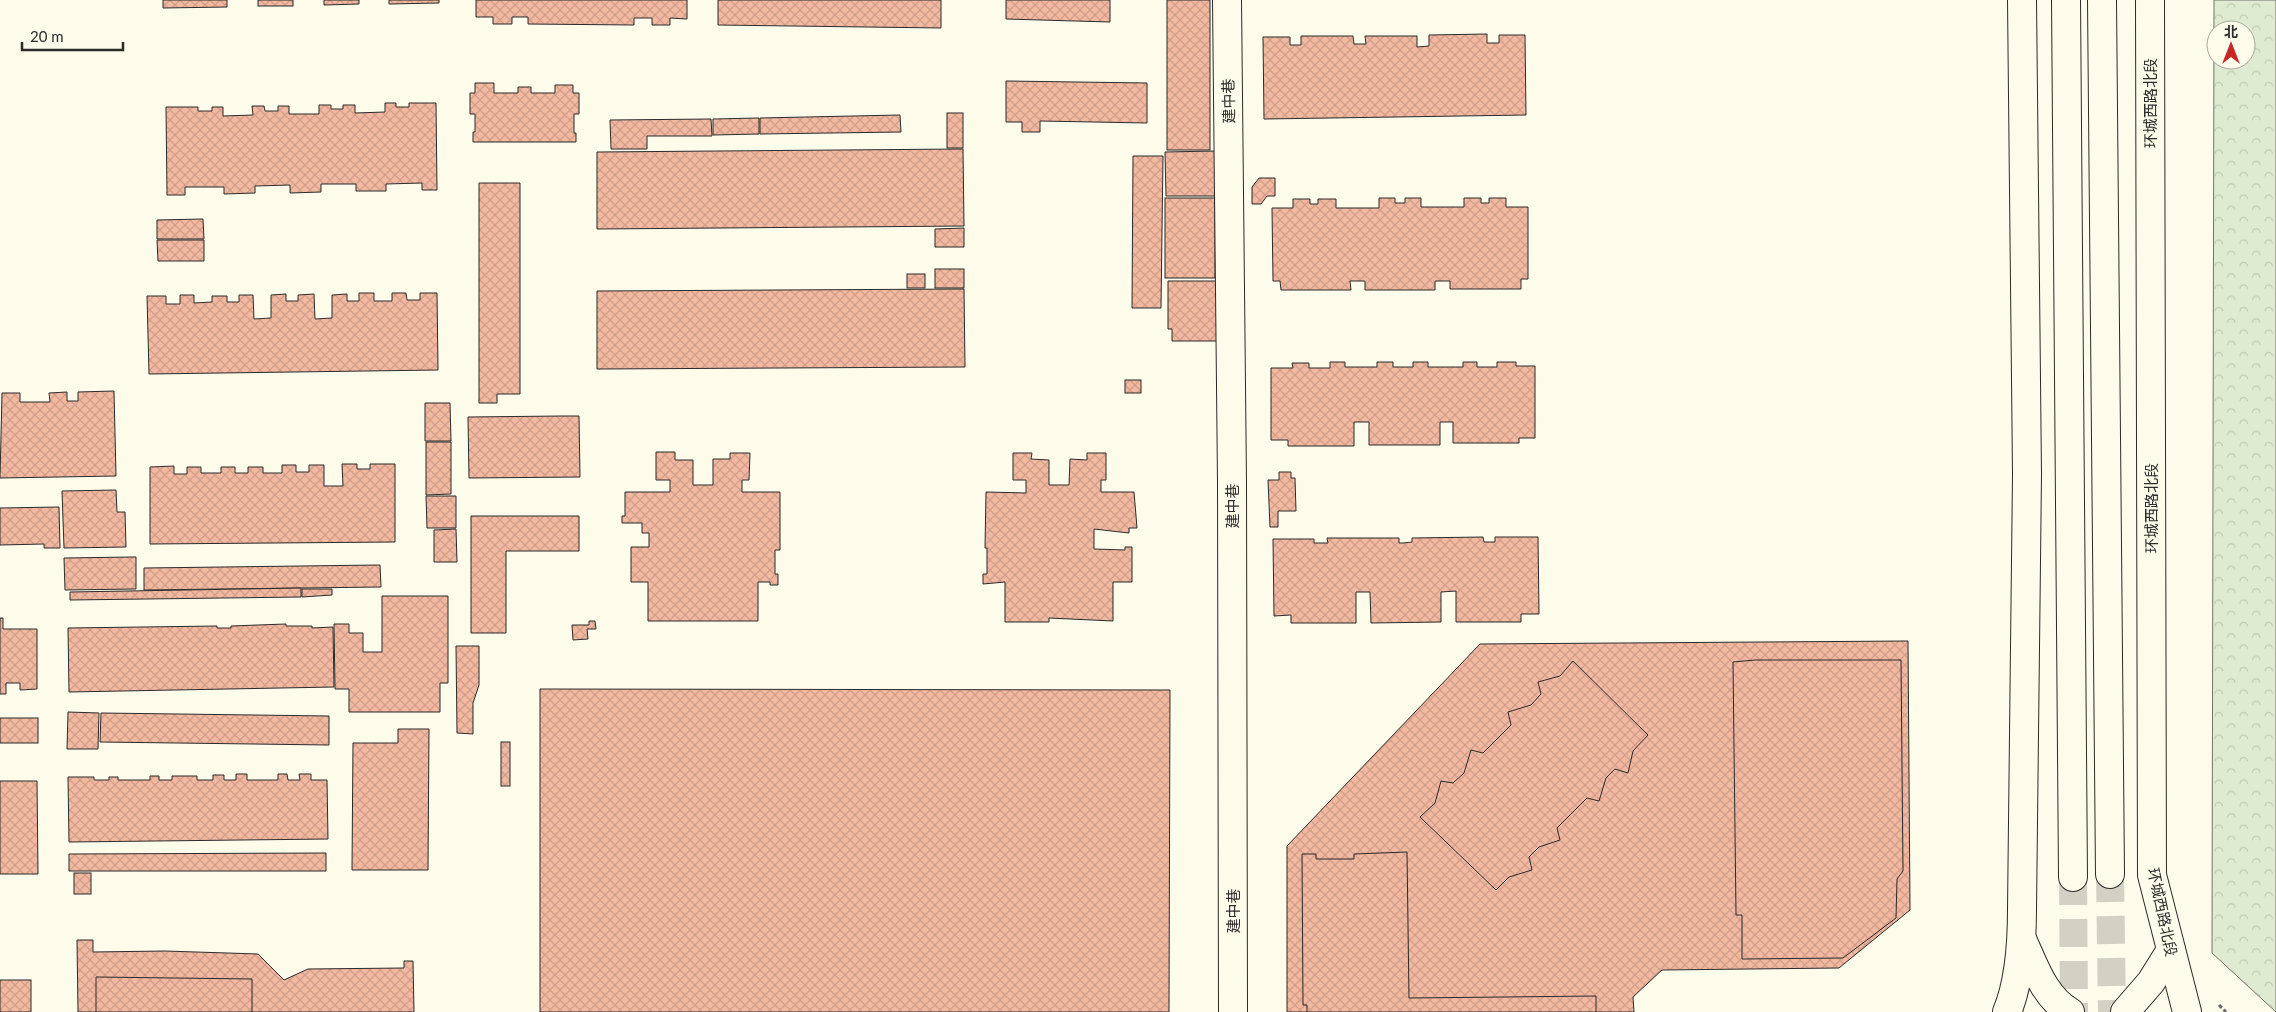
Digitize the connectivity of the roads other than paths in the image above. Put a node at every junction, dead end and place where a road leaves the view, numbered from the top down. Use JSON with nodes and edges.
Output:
{"nodes":[{"id":1,"x":1227,"y":0,"type":"edge"},
{"id":2,"x":2022,"y":0,"type":"edge"},
{"id":3,"x":2066,"y":0,"type":"edge"},
{"id":4,"x":2102,"y":0,"type":"edge"},
{"id":5,"x":2150,"y":0,"type":"edge"},
{"id":6,"x":2110,"y":874,"type":"tunnel mouth"},
{"id":7,"x":2073,"y":877,"type":"tunnel mouth"},
{"id":8,"x":2022,"y":938,"type":"junction"},
{"id":9,"x":2171,"y":950,"type":"junction"},
{"id":10,"x":1233,"y":1012,"type":"edge"},
{"id":11,"x":2007,"y":1012,"type":"edge"},
{"id":12,"x":2070,"y":1012,"type":"edge"},
{"id":13,"x":2125,"y":1012,"type":"edge"},
{"id":14,"x":2187,"y":1012,"type":"edge"}],
"edges":[{"from":1,"to":10,"type":"main road","name":"建中巷"},
{"from":2,"to":8,"type":"main road"},
{"from":3,"to":7,"type":"main road"},
{"from":4,"to":6,"type":"main road"},
{"from":5,"to":9,"type":"main road","name":"环城西路北段"},
{"from":8,"to":11,"type":"main road"},
{"from":8,"to":12,"type":"main road"},
{"from":9,"to":13,"type":"main road"},
{"from":9,"to":14,"type":"main road","name":"环城西路北段"}]}
